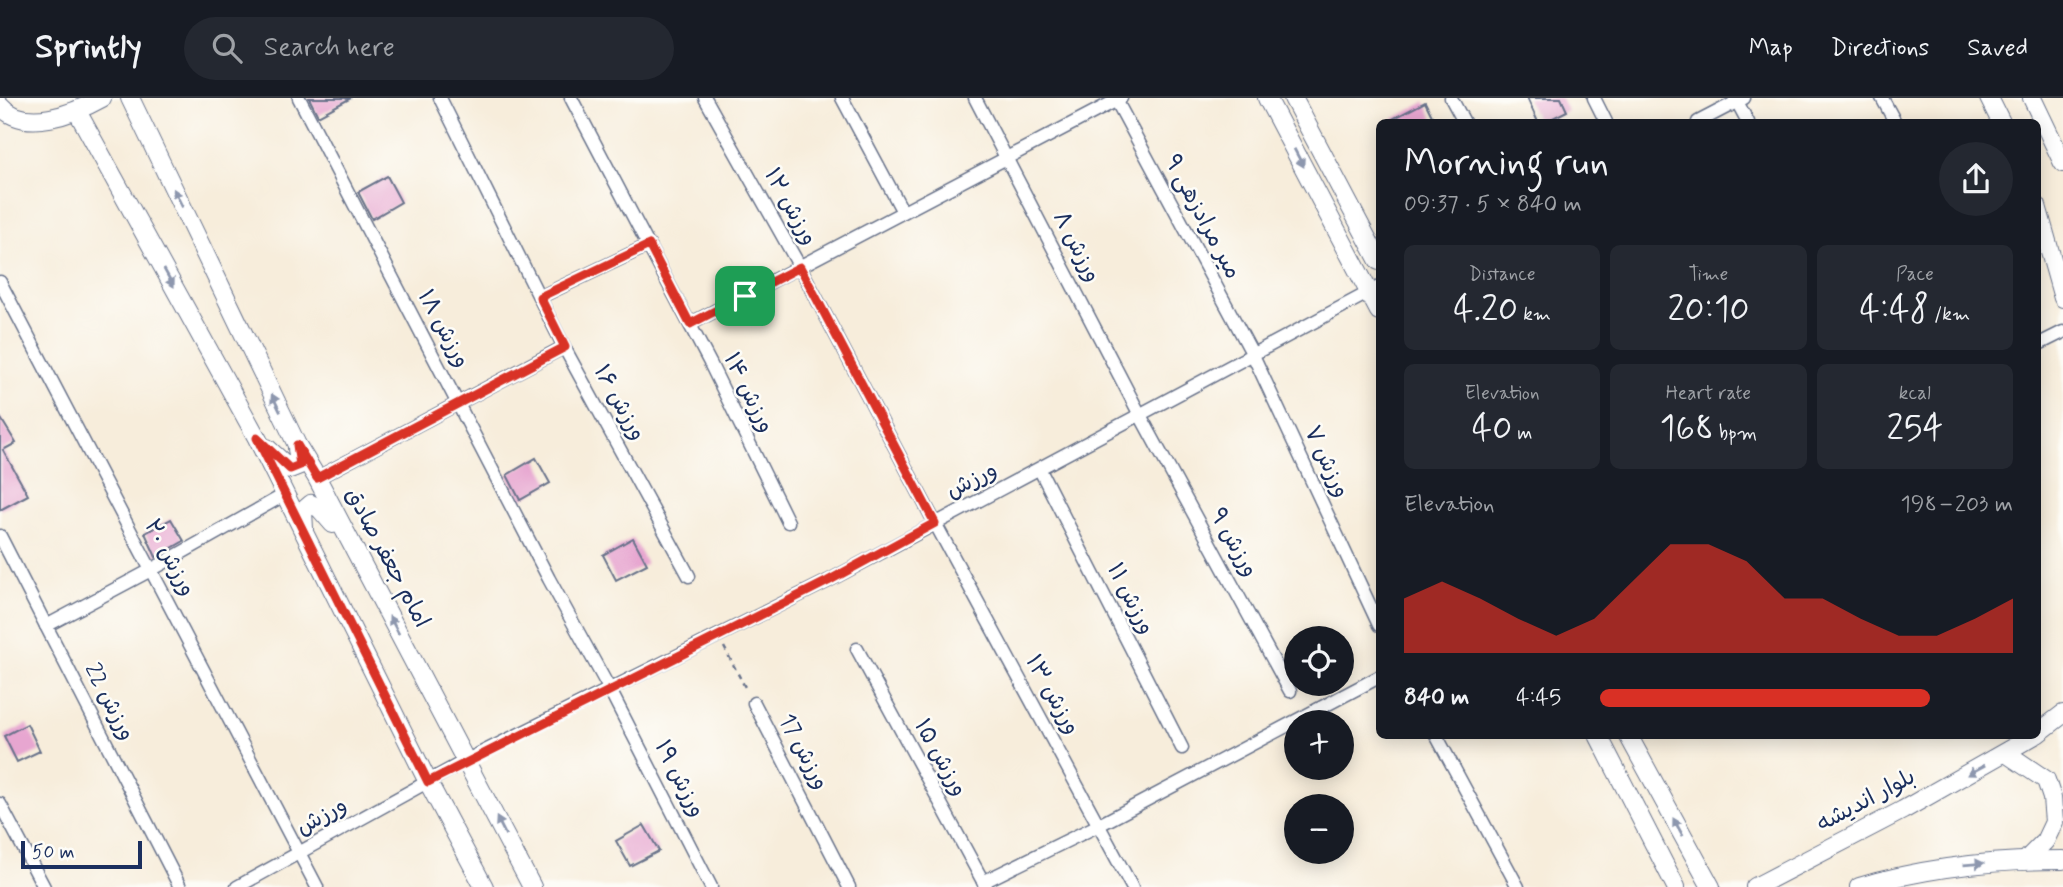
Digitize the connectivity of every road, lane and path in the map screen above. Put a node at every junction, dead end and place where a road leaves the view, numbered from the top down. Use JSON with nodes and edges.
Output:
{"nodes":[{"id":1,"x":102,"y":98,"type":"edge"},
{"id":2,"x":130,"y":98,"type":"edge"},
{"id":3,"x":299,"y":98,"type":"edge"},
{"id":4,"x":440,"y":98,"type":"edge"},
{"id":5,"x":571,"y":98,"type":"edge"},
{"id":6,"x":705,"y":98,"type":"edge"},
{"id":7,"x":842,"y":98,"type":"edge"},
{"id":8,"x":975,"y":98,"type":"edge"},
{"id":9,"x":1267,"y":98,"type":"edge"},
{"id":10,"x":1293,"y":98,"type":"edge"},
{"id":11,"x":1451,"y":98,"type":"edge"},
{"id":12,"x":1594,"y":98,"type":"edge"},
{"id":13,"x":1882,"y":98,"type":"edge"},
{"id":14,"x":1989,"y":98,"type":"edge"},
{"id":15,"x":2032,"y":98,"type":"edge"},
{"id":16,"x":1117,"y":99,"type":"edge"},
{"id":17,"x":1739,"y":99,"type":"edge"},
{"id":18,"x":1,"y":109,"type":"edge"},
{"id":19,"x":77,"y":111,"type":"junction"},
{"id":20,"x":1462,"y":119,"type":"edge"},
{"id":21,"x":1604,"y":119,"type":"edge"},
{"id":22,"x":1703,"y":119,"type":"edge"},
{"id":23,"x":1747,"y":119,"type":"edge"},
{"id":24,"x":1893,"y":119,"type":"edge"},
{"id":25,"x":2000,"y":119,"type":"edge"},
{"id":26,"x":1007,"y":158,"type":"junction"},
{"id":27,"x":2063,"y":163,"type":"edge"},
{"id":28,"x":904,"y":212,"type":"junction"},
{"id":29,"x":2041,"y":220,"type":"edge"},
{"id":30,"x":649,"y":245,"type":"junction"},
{"id":31,"x":1376,"y":255,"type":"edge"},
{"id":32,"x":800,"y":267,"type":"junction"},
{"id":33,"x":0,"y":282,"type":"edge"},
{"id":34,"x":1374,"y":290,"type":"edge"},
{"id":35,"x":540,"y":297,"type":"junction"},
{"id":36,"x":2063,"y":298,"type":"edge"},
{"id":37,"x":690,"y":324,"type":"junction"},
{"id":38,"x":2063,"y":332,"type":"edge"},
{"id":39,"x":2041,"y":343,"type":"edge"},
{"id":40,"x":565,"y":347,"type":"junction"},
{"id":41,"x":1253,"y":355,"type":"junction"},
{"id":42,"x":458,"y":405,"type":"junction"},
{"id":43,"x":1140,"y":415,"type":"junction"},
{"id":44,"x":257,"y":438,"type":"junction"},
{"id":45,"x":297,"y":445,"type":"junction"},
{"id":46,"x":1040,"y":470,"type":"junction"},
{"id":47,"x":317,"y":478,"type":"junction"},
{"id":48,"x":284,"y":495,"type":"junction"},
{"id":49,"x":788,"y":522,"type":"dead end"},
{"id":50,"x":935,"y":523,"type":"junction"},
{"id":51,"x":304,"y":533,"type":"junction"},
{"id":52,"x":0,"y":536,"type":"edge"},
{"id":53,"x":348,"y":540,"type":"junction"},
{"id":54,"x":151,"y":570,"type":"junction"},
{"id":55,"x":689,"y":576,"type":"dead end"},
{"id":56,"x":1376,"y":619,"type":"edge"},
{"id":57,"x":46,"y":626,"type":"junction"},
{"id":58,"x":718,"y":637,"type":"junction"},
{"id":59,"x":857,"y":649,"type":"dead end"},
{"id":60,"x":1376,"y":679,"type":"edge"},
{"id":61,"x":1284,"y":680,"type":"edge"},
{"id":62,"x":610,"y":690,"type":"junction"},
{"id":63,"x":754,"y":703,"type":"joint"},
{"id":64,"x":2063,"y":714,"type":"edge"},
{"id":65,"x":2041,"y":730,"type":"edge"},
{"id":66,"x":1438,"y":739,"type":"edge"},
{"id":67,"x":1600,"y":739,"type":"edge"},
{"id":68,"x":1630,"y":739,"type":"edge"},
{"id":69,"x":2028,"y":739,"type":"edge"},
{"id":70,"x":1182,"y":747,"type":"dead end"},
{"id":71,"x":2006,"y":753,"type":"junction"},
{"id":72,"x":467,"y":760,"type":"junction"},
{"id":73,"x":428,"y":782,"type":"junction"},
{"id":74,"x":0,"y":804,"type":"edge"},
{"id":75,"x":1099,"y":825,"type":"junction"},
{"id":76,"x":300,"y":854,"type":"junction"},
{"id":77,"x":2026,"y":860,"type":"junction"},
{"id":78,"x":2063,"y":860,"type":"edge"},
{"id":79,"x":985,"y":884,"type":"edge"},
{"id":80,"x":44,"y":887,"type":"edge"},
{"id":81,"x":180,"y":887,"type":"edge"},
{"id":82,"x":237,"y":887,"type":"edge"},
{"id":83,"x":317,"y":887,"type":"edge"},
{"id":84,"x":484,"y":887,"type":"edge"},
{"id":85,"x":532,"y":887,"type":"edge"},
{"id":86,"x":711,"y":887,"type":"edge"},
{"id":87,"x":849,"y":887,"type":"edge"},
{"id":88,"x":1132,"y":887,"type":"edge"},
{"id":89,"x":1518,"y":887,"type":"edge"},
{"id":90,"x":1676,"y":887,"type":"edge"},
{"id":91,"x":1711,"y":887,"type":"edge"},
{"id":92,"x":1755,"y":887,"type":"edge"},
{"id":93,"x":1859,"y":887,"type":"edge"}],
"edges":[{"from":1,"to":19,"type":"main road"},
{"from":45,"to":2,"type":"main road","name":"امام جعفر صادق","one_way":true},
{"from":3,"to":42,"type":"street","name":"ورزش ۱۸"},
{"from":4,"to":35,"type":"street","name":"ورزش ۱۶"},
{"from":5,"to":30,"type":"street","name":"ورزش ۱۴"},
{"from":6,"to":32,"type":"street","name":"ورزش ۱۲"},
{"from":7,"to":28,"type":"street"},
{"from":8,"to":26,"type":"street","name":"ورزش ۸"},
{"from":9,"to":34,"type":"main road","one_way":true},
{"from":10,"to":31,"type":"main road"},
{"from":11,"to":20,"type":"street"},
{"from":12,"to":21,"type":"street"},
{"from":13,"to":24,"type":"street"},
{"from":14,"to":25,"type":"main road"},
{"from":15,"to":27,"type":"main road"},
{"from":16,"to":26,"type":"street"},
{"from":16,"to":41,"type":"street","name":"میر مرادزهی ۹"},
{"from":17,"to":22,"type":"street"},
{"from":17,"to":23,"type":"street"},
{"from":18,"to":19,"type":"main road"},
{"from":19,"to":44,"type":"main road","one_way":true},
{"from":26,"to":28,"type":"street"},
{"from":26,"to":43,"type":"street","name":"ورزش ۸"},
{"from":28,"to":32,"type":"street"},
{"from":29,"to":36,"type":"main road"},
{"from":30,"to":35,"type":"street"},
{"from":30,"to":37,"type":"street","name":"ورزش ۱۴"},
{"from":32,"to":37,"type":"street"},
{"from":32,"to":50,"type":"street","name":"ورزش ۱۲"},
{"from":33,"to":54,"type":"street","name":"ورزش ۲۰"},
{"from":34,"to":41,"type":"street","name":"ورزش"},
{"from":35,"to":40,"type":"street","name":"ورزش ۱۶"},
{"from":37,"to":49,"type":"street","name":"ورزش ۱۴"},
{"from":38,"to":39,"type":"street"},
{"from":40,"to":42,"type":"street"},
{"from":40,"to":55,"type":"street","name":"ورزش ۱۶"},
{"from":41,"to":43,"type":"street","name":"ورزش"},
{"from":41,"to":56,"type":"street","name":"ورزش ۷"},
{"from":42,"to":47,"type":"street"},
{"from":42,"to":62,"type":"street","name":"ورزش ۱۸"},
{"from":43,"to":46,"type":"street","name":"ورزش"},
{"from":43,"to":61,"type":"street","name":"ورزش ۹"},
{"from":44,"to":45,"type":"main road"},
{"from":44,"to":48,"type":"main road"},
{"from":45,"to":47,"type":"main road","name":"امام جعفر صادق"},
{"from":46,"to":50,"type":"street","name":"ورزش"},
{"from":46,"to":70,"type":"street","name":"ورزش ۱۱"},
{"from":47,"to":53,"type":"main road","name":"امام جعفر صادق"},
{"from":48,"to":51,"type":"main road"},
{"from":48,"to":54,"type":"street"},
{"from":50,"to":58,"type":"street","name":"ورزش"},
{"from":50,"to":75,"type":"street","name":"ورزش ۱۳"},
{"from":51,"to":53,"type":"main road"},
{"from":51,"to":73,"type":"main road"},
{"from":52,"to":57,"type":"street","name":"ورزش 22"},
{"from":72,"to":53,"type":"main road","name":"امام جعفر صادق","one_way":true},
{"from":54,"to":57,"type":"street"},
{"from":54,"to":76,"type":"street","name":"ورزش ۲۰"},
{"from":57,"to":81,"type":"street","name":"ورزش 22"},
{"from":58,"to":62,"type":"street","name":"ورزش"},
{"from":58,"to":63,"type":"path","name":"ورزش 17"},
{"from":59,"to":79,"type":"street","name":"ورزش ۱۵"},
{"from":60,"to":75,"type":"street"},
{"from":62,"to":72,"type":"street","name":"ورزش"},
{"from":62,"to":86,"type":"street","name":"ورزش ۱۹"},
{"from":63,"to":87,"type":"street","name":"ورزش 17"},
{"from":64,"to":65,"type":"main road","name":"بلوار اندیشه"},
{"from":66,"to":89,"type":"street"},
{"from":67,"to":90,"type":"main road"},
{"from":91,"to":68,"type":"main road","one_way":true},
{"from":69,"to":71,"type":"main road","name":"بلوار اندیشه"},
{"from":71,"to":77,"type":"main road"},
{"from":71,"to":92,"type":"main road","name":"بلوار اندیشه","one_way":true},
{"from":72,"to":73,"type":"street","name":"ورزش"},
{"from":85,"to":72,"type":"main road","name":"امام جعفر صادق","one_way":true},
{"from":73,"to":76,"type":"street","name":"ورزش"},
{"from":73,"to":84,"type":"main road"},
{"from":74,"to":80,"type":"street"},
{"from":75,"to":79,"type":"street"},
{"from":75,"to":88,"type":"street","name":"ورزش ۱۳"},
{"from":76,"to":82,"type":"street","name":"ورزش"},
{"from":76,"to":83,"type":"street","name":"ورزش ۲۰"},
{"from":77,"to":78,"type":"main road"},
{"from":93,"to":77,"type":"main road","one_way":true}]}
